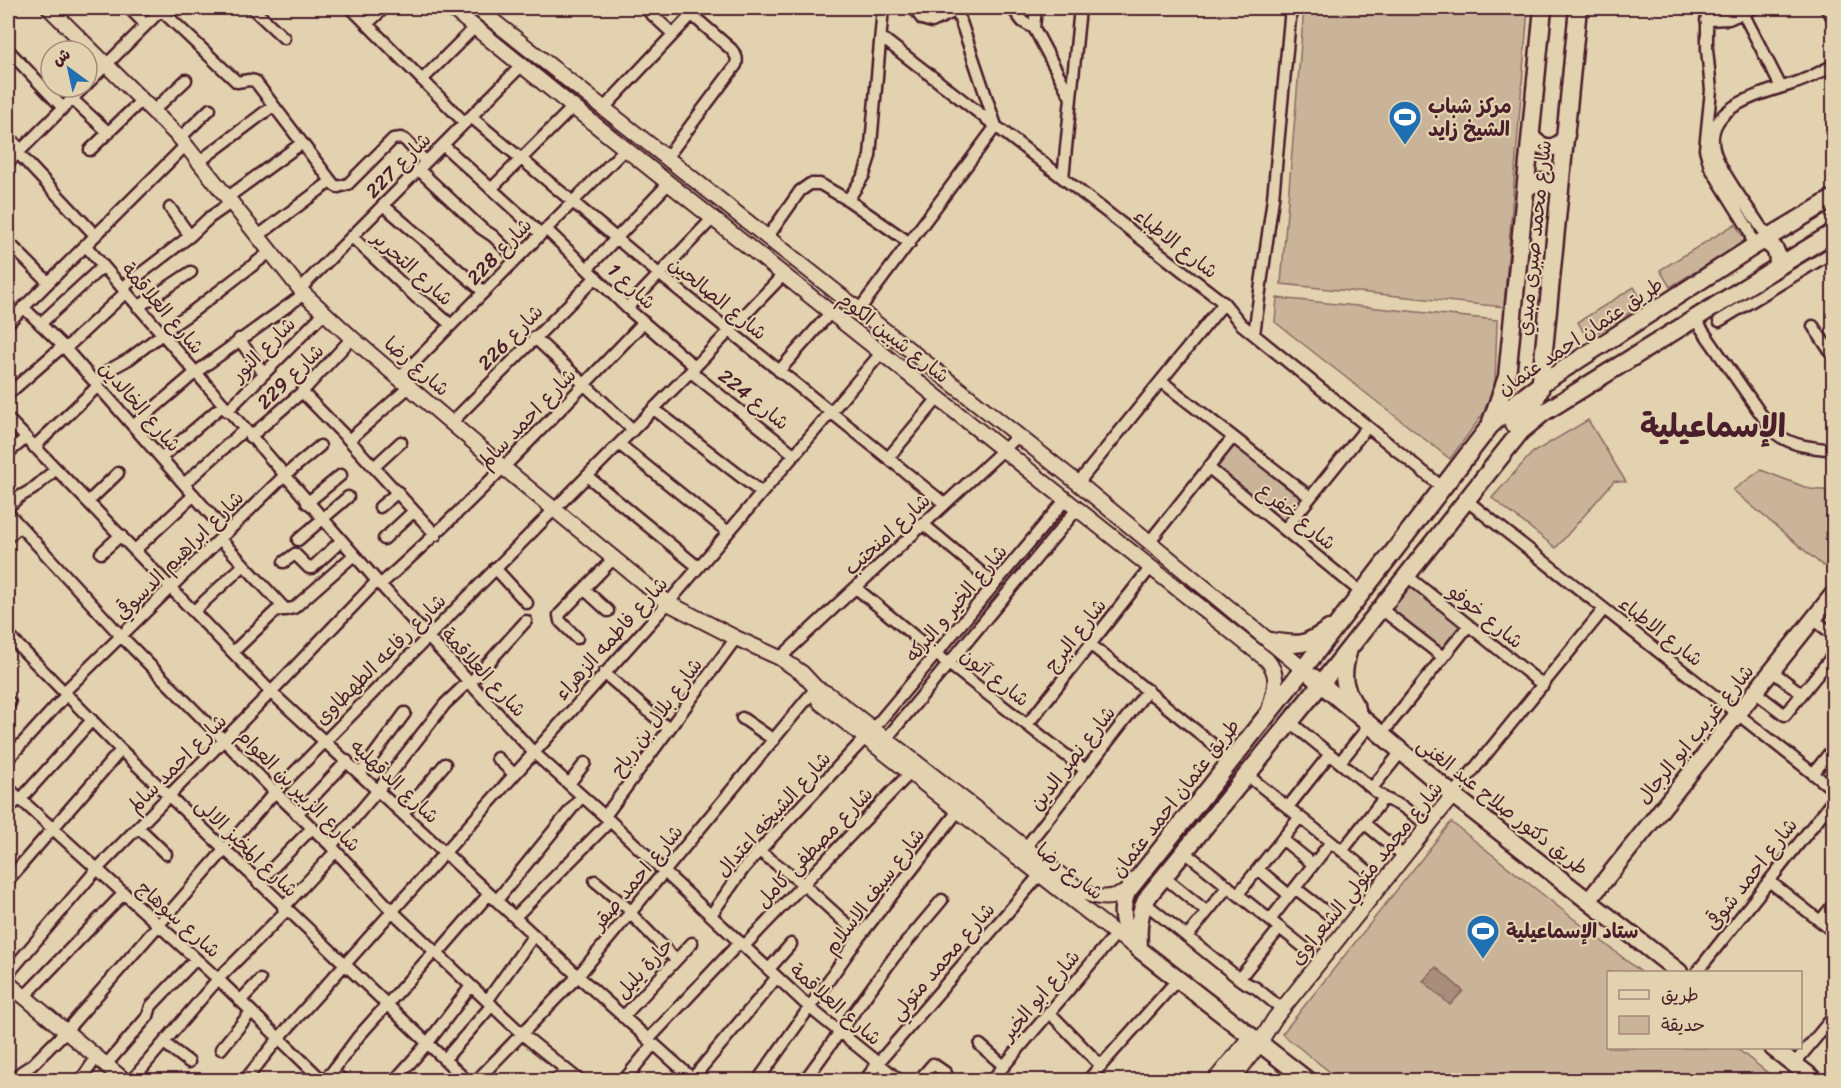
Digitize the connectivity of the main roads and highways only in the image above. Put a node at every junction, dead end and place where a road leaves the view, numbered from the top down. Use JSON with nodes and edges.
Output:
{"nodes":[{"id":1,"x":1543,"y":8,"type":"edge"},
{"id":2,"x":1578,"y":8,"type":"edge"},
{"id":3,"x":1566,"y":135,"type":"junction"},
{"id":4,"x":1531,"y":136,"type":"junction"},
{"id":5,"x":1526,"y":189,"type":"junction"},
{"id":6,"x":1560,"y":191,"type":"junction"},
{"id":7,"x":1833,"y":198,"type":"edge"},
{"id":8,"x":1806,"y":214,"type":"junction"},
{"id":9,"x":1762,"y":241,"type":"junction"},
{"id":10,"x":1829,"y":241,"type":"edge"},
{"id":11,"x":1777,"y":267,"type":"junction"},
{"id":12,"x":1541,"y":384,"type":"junction"},
{"id":13,"x":1490,"y":426,"type":"junction"},
{"id":14,"x":1497,"y":460,"type":"junction"},
{"id":15,"x":1411,"y":526,"type":"junction"},
{"id":16,"x":1432,"y":543,"type":"junction"},
{"id":17,"x":1833,"y":593,"type":"edge"},
{"id":18,"x":1340,"y":622,"type":"junction"},
{"id":19,"x":1270,"y":641,"type":"road end"},
{"id":20,"x":1349,"y":649,"type":"junction"},
{"id":21,"x":1303,"y":669,"type":"junction"},
{"id":22,"x":1317,"y":688,"type":"junction"},
{"id":23,"x":1287,"y":690,"type":"junction"},
{"id":24,"x":1371,"y":727,"type":"junction"},
{"id":25,"x":1124,"y":898,"type":"junction"},
{"id":26,"x":1589,"y":900,"type":"junction"},
{"id":27,"x":1143,"y":906,"type":"junction"},
{"id":28,"x":1139,"y":949,"type":"junction"},
{"id":29,"x":1678,"y":971,"type":"edge"},
{"id":30,"x":1775,"y":1049,"type":"edge"},
{"id":31,"x":1307,"y":1080,"type":"edge"},
{"id":32,"x":1815,"y":1080,"type":"edge"}],
"edges":[{"from":1,"to":4,"type":"main road","name":"شارع محمد صبرى مبدي"},
{"from":2,"to":3,"type":"main road","name":"شارع محمد صبرى مبدي"},
{"from":3,"to":4,"type":"main road"},
{"from":3,"to":6,"type":"main road","name":"شارع محمد صبرى مبدي"},
{"from":4,"to":5,"type":"main road","name":"شارع محمد صبرى مبدي"},
{"from":5,"to":6,"type":"main road"},
{"from":5,"to":13,"type":"main road","name":"شارع محمد صبرى مبدي"},
{"from":6,"to":12,"type":"main road","name":"شارع محمد صبرى مبدي"},
{"from":7,"to":8,"type":"main road","name":"طريق عثمان احمد عثمان"},
{"from":8,"to":9,"type":"main road","name":"طريق عثمان احمد عثمان"},
{"from":8,"to":10,"type":"main road"},
{"from":9,"to":11,"type":"main road"},
{"from":9,"to":12,"type":"main road","name":"طريق عثمان احمد عثمان"},
{"from":10,"to":11,"type":"main road","name":"طريق عثمان احمد عثمان"},
{"from":11,"to":14,"type":"main road","name":"طريق عثمان احمد عثمان"},
{"from":12,"to":13,"type":"main road","name":"طريق عثمان احمد عثمان"},
{"from":12,"to":14,"type":"main road","name":"شارع محمد صبرى مبدي"},
{"from":13,"to":15,"type":"main road","name":"طريق عثمان احمد عثمان"},
{"from":14,"to":16,"type":"main road","name":"طريق عثمان احمد عثمان"},
{"from":15,"to":16,"type":"main road"},
{"from":15,"to":18,"type":"main road","name":"طريق عثمان احمد عثمان"},
{"from":16,"to":20,"type":"main road","name":"طريق عثمان احمد عثمان"},
{"from":17,"to":26,"type":"main road","name":"شارع غريب ابو الرجال"},
{"from":18,"to":19,"type":"main road"},
{"from":18,"to":21,"type":"main road","name":"طريق عثمان احمد عثمان"},
{"from":20,"to":22,"type":"main road","name":"طريق عثمان احمد عثمان"},
{"from":20,"to":24,"type":"main road"},
{"from":21,"to":22,"type":"main road"},
{"from":21,"to":23,"type":"main road","name":"طريق عثمان احمد عثمان"},
{"from":22,"to":23,"type":"main road"},
{"from":22,"to":24,"type":"main road","name":"طريق دكتور صلاح عبد الغنى"},
{"from":22,"to":27,"type":"main road","name":"طريق عثمان احمد عثمان"},
{"from":23,"to":25,"type":"main road","name":"طريق عثمان احمد عثمان"},
{"from":24,"to":26,"type":"main road","name":"طريق دكتور صلاح عبد الغنى"},
{"from":25,"to":27,"type":"main road"},
{"from":25,"to":28,"type":"main road","name":"طريق عثمان احمد عثمان"},
{"from":26,"to":29,"type":"main road","name":"طريق دكتور صلاح عبد الغنى"},
{"from":27,"to":28,"type":"main road"},
{"from":28,"to":31,"type":"main road","name":"شارع رضا"},
{"from":30,"to":32,"type":"main road"}]}
